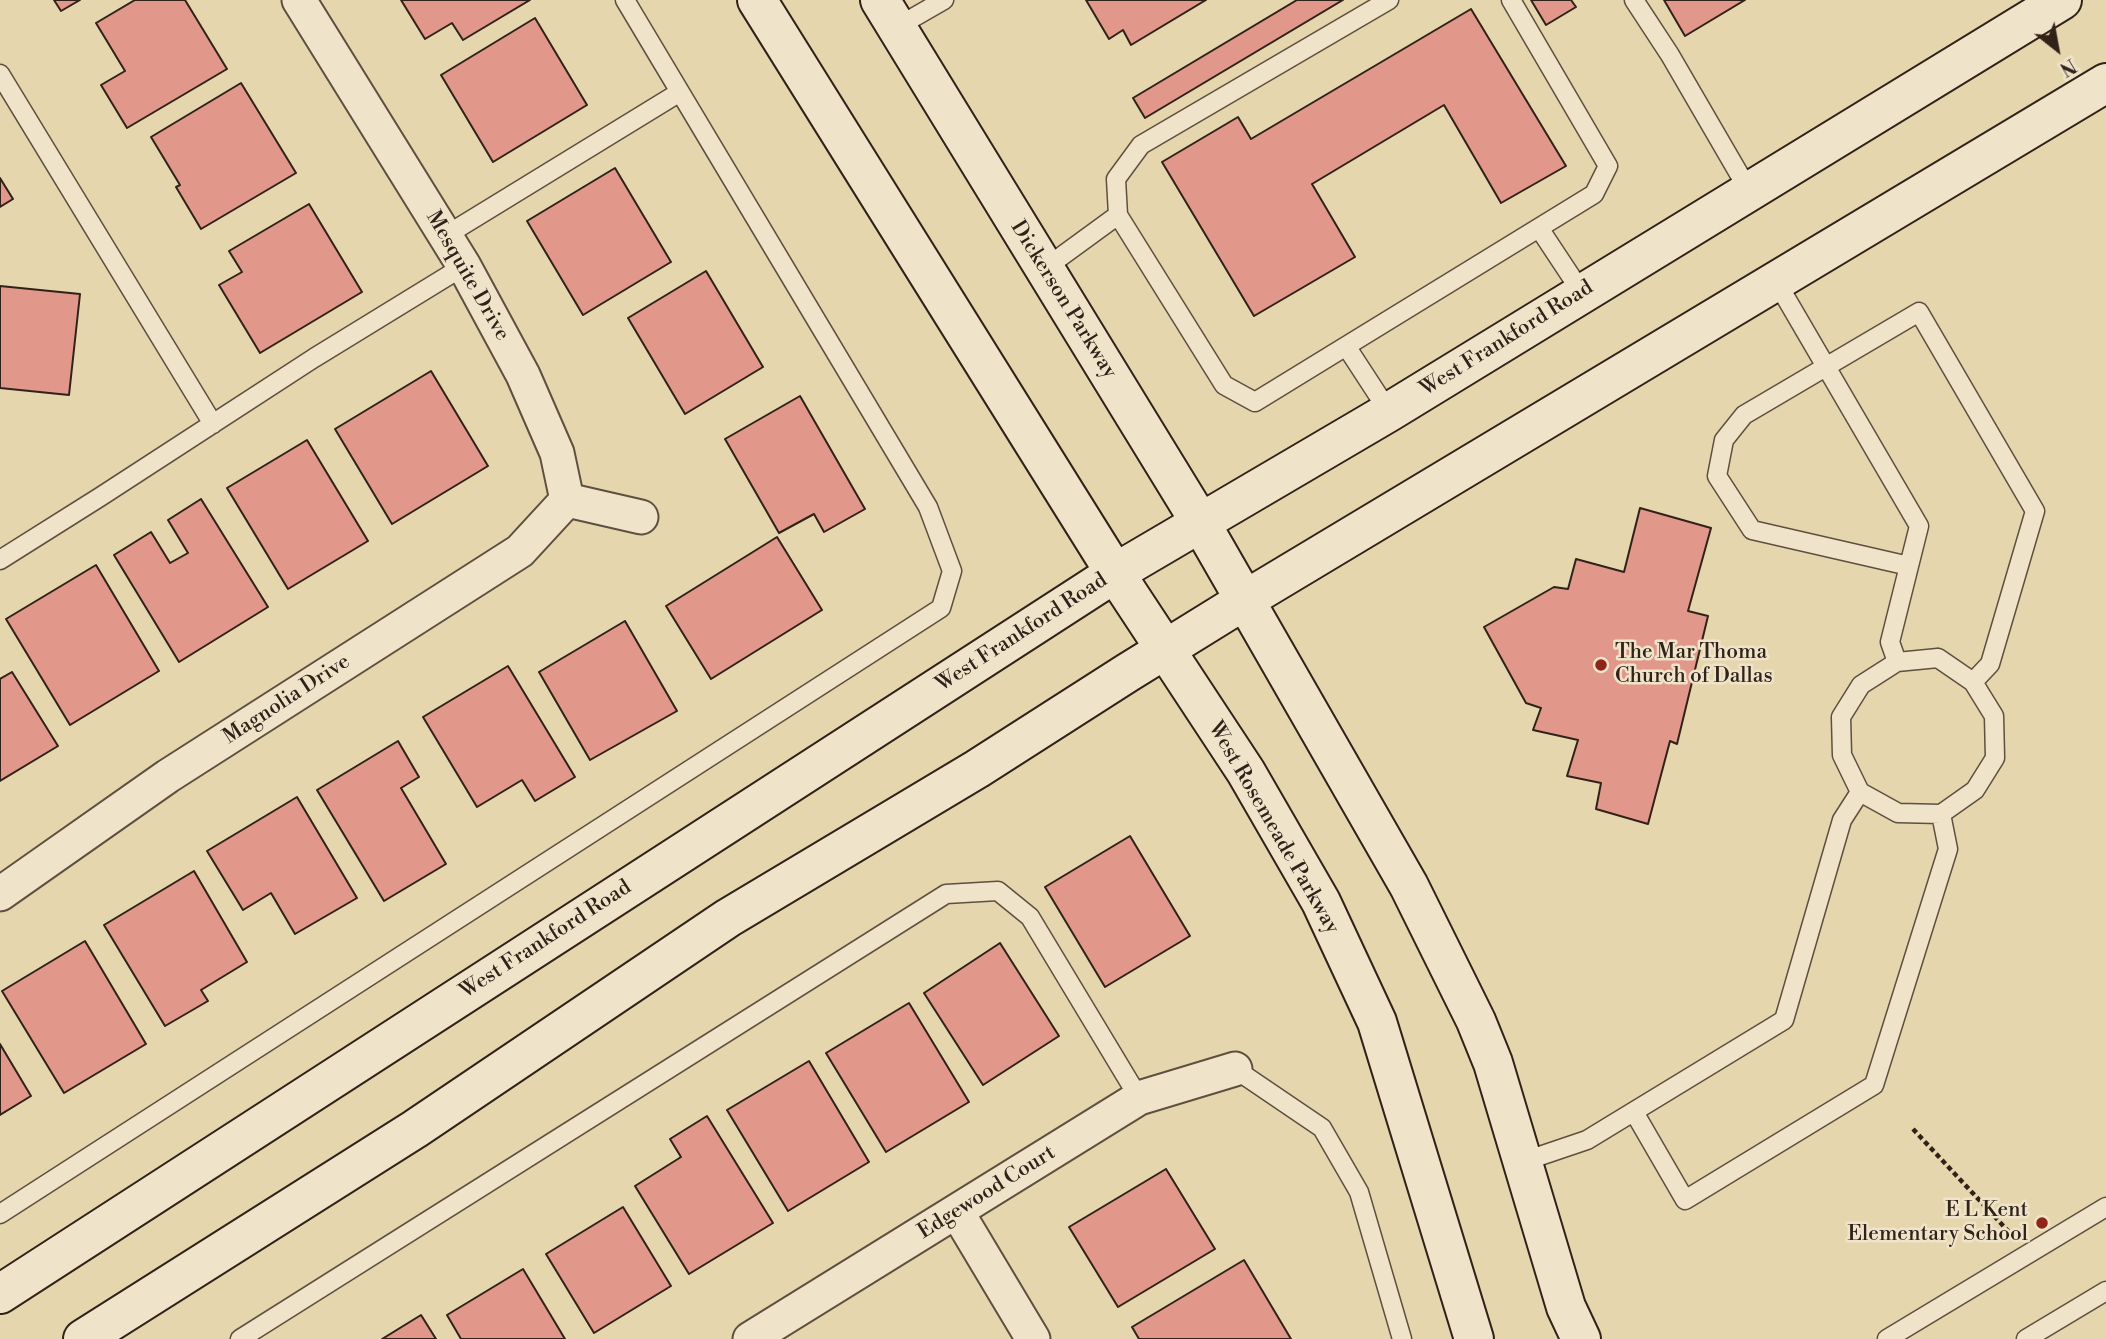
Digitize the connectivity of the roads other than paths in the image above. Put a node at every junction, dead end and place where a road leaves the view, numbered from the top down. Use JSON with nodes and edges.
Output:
{"nodes":[{"id":1,"x":299,"y":0,"type":"edge"},
{"id":2,"x":625,"y":0,"type":"edge"},
{"id":3,"x":757,"y":0,"type":"edge"},
{"id":4,"x":944,"y":0,"type":"edge"},
{"id":5,"x":1389,"y":0,"type":"edge"},
{"id":6,"x":1511,"y":0,"type":"edge"},
{"id":7,"x":1634,"y":0,"type":"edge"},
{"id":8,"x":2062,"y":0,"type":"edge"},
{"id":9,"x":889,"y":14,"type":"edge"},
{"id":10,"x":0,"y":74,"type":"edge"},
{"id":11,"x":2106,"y":83,"type":"edge"},
{"id":12,"x":680,"y":92,"type":"junction"},
{"id":13,"x":1749,"y":191,"type":"junction"},
{"id":14,"x":1118,"y":215,"type":"junction"},
{"id":15,"x":1539,"y":228,"type":"junction"},
{"id":16,"x":445,"y":236,"type":"junction"},
{"id":17,"x":464,"y":266,"type":"junction"},
{"id":18,"x":1044,"y":269,"type":"junction"},
{"id":19,"x":1776,"y":281,"type":"junction"},
{"id":20,"x":1582,"y":293,"type":"junction"},
{"id":21,"x":1346,"y":346,"type":"junction"},
{"id":22,"x":1825,"y":366,"type":"junction"},
{"id":23,"x":1389,"y":412,"type":"junction"},
{"id":24,"x":213,"y":424,"type":"junction"},
{"id":25,"x":566,"y":500,"type":"junction"},
{"id":26,"x":640,"y":517,"type":"dead end"},
{"id":27,"x":1200,"y":522,"type":"junction"},
{"id":28,"x":0,"y":560,"type":"edge"},
{"id":29,"x":1909,"y":566,"type":"junction"},
{"id":30,"x":1115,"y":573,"type":"junction"},
{"id":31,"x":1245,"y":600,"type":"junction"},
{"id":32,"x":1164,"y":649,"type":"junction"},
{"id":33,"x":1896,"y":662,"type":"junction"},
{"id":34,"x":1973,"y":682,"type":"junction"},
{"id":35,"x":1860,"y":792,"type":"junction"},
{"id":36,"x":1941,"y":814,"type":"junction"},
{"id":37,"x":0,"y":894,"type":"edge"},
{"id":38,"x":1235,"y":1069,"type":"joint"},
{"id":39,"x":1139,"y":1098,"type":"junction"},
{"id":40,"x":1634,"y":1112,"type":"junction"},
{"id":41,"x":1522,"y":1162,"type":"junction"},
{"id":42,"x":2106,"y":1207,"type":"edge"},
{"id":43,"x":957,"y":1212,"type":"junction"},
{"id":44,"x":0,"y":1214,"type":"edge"},
{"id":45,"x":2106,"y":1291,"type":"edge"},
{"id":46,"x":0,"y":1294,"type":"edge"},
{"id":47,"x":83,"y":1339,"type":"edge"},
{"id":48,"x":240,"y":1339,"type":"edge"},
{"id":49,"x":750,"y":1339,"type":"edge"},
{"id":50,"x":1033,"y":1339,"type":"edge"},
{"id":51,"x":1402,"y":1339,"type":"edge"},
{"id":52,"x":1474,"y":1339,"type":"edge"},
{"id":53,"x":1581,"y":1339,"type":"edge"},
{"id":54,"x":1887,"y":1339,"type":"edge"},
{"id":55,"x":2026,"y":1339,"type":"edge"}],
"edges":[{"from":1,"to":16,"type":"street","name":"Mesquite Drive"},
{"from":2,"to":12,"type":"lane"},
{"from":3,"to":30,"type":"main road"},
{"from":4,"to":9,"type":"lane"},
{"from":5,"to":14,"type":"lane"},
{"from":6,"to":15,"type":"lane"},
{"from":7,"to":13,"type":"lane"},
{"from":8,"to":13,"type":"main road","name":"West Frankford Road"},
{"from":9,"to":18,"type":"main road","name":"Dickerson Parkway"},
{"from":10,"to":24,"type":"lane"},
{"from":11,"to":19,"type":"main road"},
{"from":12,"to":16,"type":"lane"},
{"from":12,"to":44,"type":"lane"},
{"from":13,"to":20,"type":"main road","name":"West Frankford Road"},
{"from":14,"to":18,"type":"lane"},
{"from":14,"to":21,"type":"lane"},
{"from":15,"to":20,"type":"lane"},
{"from":15,"to":21,"type":"lane"},
{"from":16,"to":17,"type":"street","name":"Mesquite Drive"},
{"from":17,"to":24,"type":"lane"},
{"from":17,"to":25,"type":"street","name":"Mesquite Drive"},
{"from":18,"to":27,"type":"main road","name":"Dickerson Parkway"},
{"from":19,"to":22,"type":"lane"},
{"from":19,"to":31,"type":"main road"},
{"from":20,"to":23,"type":"main road","name":"West Frankford Road"},
{"from":21,"to":23,"type":"lane"},
{"from":22,"to":29,"type":"lane"},
{"from":22,"to":29,"type":"lane"},
{"from":22,"to":34,"type":"lane"},
{"from":23,"to":27,"type":"main road","name":"West Frankford Road"},
{"from":24,"to":28,"type":"lane"},
{"from":25,"to":26,"type":"street"},
{"from":25,"to":37,"type":"street","name":"Magnolia Drive"},
{"from":27,"to":30,"type":"main road","name":"West Frankford Road"},
{"from":27,"to":31,"type":"main road","name":"Dickerson Parkway"},
{"from":29,"to":33,"type":"lane"},
{"from":30,"to":32,"type":"main road","name":"West Rosemeade Parkway"},
{"from":30,"to":46,"type":"main road","name":"West Frankford Road"},
{"from":31,"to":32,"type":"main road"},
{"from":31,"to":41,"type":"main road"},
{"from":32,"to":47,"type":"main road"},
{"from":32,"to":52,"type":"main road","name":"West Rosemeade Parkway"},
{"from":33,"to":34,"type":"lane"},
{"from":33,"to":35,"type":"lane"},
{"from":34,"to":36,"type":"lane"},
{"from":35,"to":36,"type":"lane"},
{"from":35,"to":40,"type":"lane"},
{"from":36,"to":40,"type":"lane"},
{"from":38,"to":39,"type":"street","name":"Edgewood Court"},
{"from":38,"to":51,"type":"lane"},
{"from":39,"to":43,"type":"street","name":"Edgewood Court"},
{"from":39,"to":48,"type":"lane"},
{"from":40,"to":41,"type":"lane"},
{"from":41,"to":53,"type":"main road"},
{"from":42,"to":54,"type":"lane"},
{"from":43,"to":49,"type":"street","name":"Edgewood Court"},
{"from":43,"to":50,"type":"street"},
{"from":45,"to":55,"type":"lane"}]}
